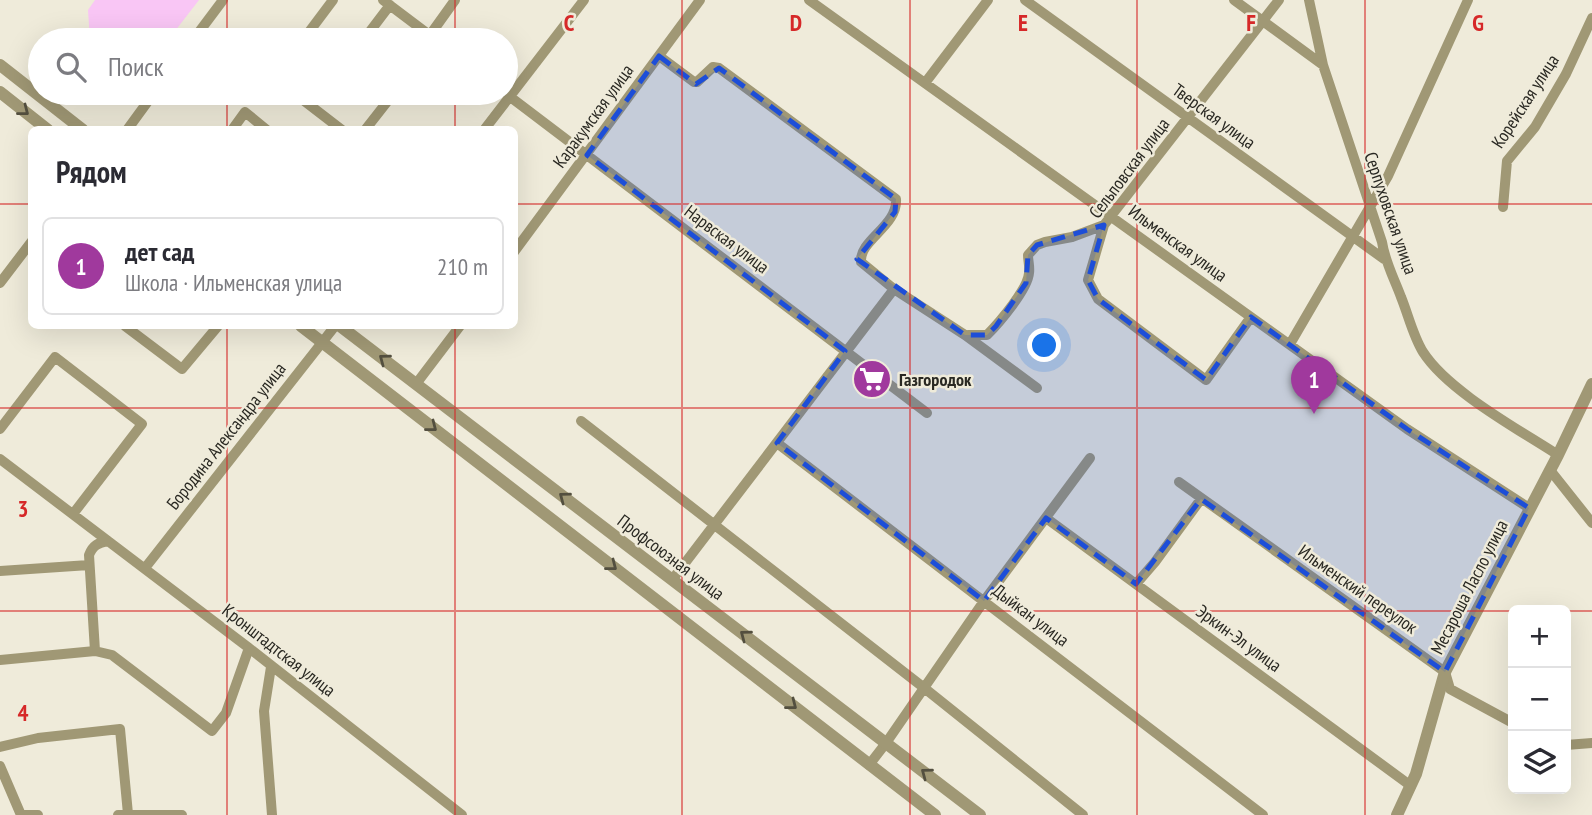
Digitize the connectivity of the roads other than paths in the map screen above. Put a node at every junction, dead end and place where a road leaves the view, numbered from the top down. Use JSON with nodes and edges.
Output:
{"nodes":[{"id":1,"x":223,"y":0,"type":"edge"},
{"id":2,"x":333,"y":0,"type":"edge"},
{"id":3,"x":455,"y":0,"type":"edge"},
{"id":4,"x":584,"y":0,"type":"edge"},
{"id":5,"x":700,"y":0,"type":"edge"},
{"id":6,"x":809,"y":0,"type":"edge"},
{"id":7,"x":988,"y":0,"type":"edge"},
{"id":8,"x":1025,"y":0,"type":"edge"},
{"id":9,"x":1234,"y":0,"type":"edge"},
{"id":10,"x":1279,"y":0,"type":"edge"},
{"id":11,"x":1309,"y":0,"type":"edge"},
{"id":12,"x":1468,"y":0,"type":"edge"},
{"id":13,"x":387,"y":3,"type":"edge"},
{"id":14,"x":1592,"y":18,"type":"edge"},
{"id":15,"x":1263,"y":21,"type":"junction"},
{"id":16,"x":202,"y":28,"type":"edge"},
{"id":17,"x":312,"y":28,"type":"edge"},
{"id":18,"x":372,"y":28,"type":"edge"},
{"id":19,"x":420,"y":28,"type":"edge"},
{"id":20,"x":440,"y":28,"type":"edge"},
{"id":21,"x":659,"y":56,"type":"junction"},
{"id":22,"x":0,"y":65,"type":"edge"},
{"id":23,"x":1323,"y":65,"type":"junction"},
{"id":24,"x":518,"y":82,"type":"edge"},
{"id":25,"x":925,"y":83,"type":"junction"},
{"id":26,"x":28,"y":87,"type":"edge"},
{"id":27,"x":0,"y":92,"type":"edge"},
{"id":28,"x":518,"y":102,"type":"edge"},
{"id":29,"x":50,"y":105,"type":"edge"},
{"id":30,"x":145,"y":105,"type":"edge"},
{"id":31,"x":310,"y":105,"type":"edge"},
{"id":32,"x":385,"y":105,"type":"edge"},
{"id":33,"x":501,"y":105,"type":"edge"},
{"id":34,"x":1188,"y":119,"type":"junction"},
{"id":35,"x":43,"y":126,"type":"edge"},
{"id":36,"x":77,"y":126,"type":"edge"},
{"id":37,"x":130,"y":126,"type":"edge"},
{"id":38,"x":235,"y":126,"type":"edge"},
{"id":39,"x":262,"y":126,"type":"edge"},
{"id":40,"x":337,"y":126,"type":"edge"},
{"id":41,"x":368,"y":126,"type":"edge"},
{"id":42,"x":487,"y":126,"type":"edge"},
{"id":43,"x":587,"y":155,"type":"junction"},
{"id":44,"x":1369,"y":206,"type":"junction"},
{"id":45,"x":1503,"y":207,"type":"dead end"},
{"id":46,"x":1108,"y":221,"type":"junction"},
{"id":47,"x":1354,"y":236,"type":"junction"},
{"id":48,"x":28,"y":246,"type":"edge"},
{"id":49,"x":518,"y":247,"type":"edge"},
{"id":50,"x":1384,"y":259,"type":"junction"},
{"id":51,"x":0,"y":283,"type":"edge"},
{"id":52,"x":894,"y":289,"type":"junction"},
{"id":53,"x":1251,"y":317,"type":"junction"},
{"id":54,"x":129,"y":329,"type":"edge"},
{"id":55,"x":215,"y":329,"type":"edge"},
{"id":56,"x":304,"y":329,"type":"edge"},
{"id":57,"x":332,"y":329,"type":"edge"},
{"id":58,"x":344,"y":329,"type":"edge"},
{"id":59,"x":458,"y":329,"type":"edge"},
{"id":60,"x":965,"y":335,"type":"junction"},
{"id":61,"x":321,"y":342,"type":"junction"},
{"id":62,"x":1290,"y":344,"type":"junction"},
{"id":63,"x":845,"y":351,"type":"junction"},
{"id":64,"x":416,"y":384,"type":"junction"},
{"id":65,"x":1592,"y":384,"type":"edge"},
{"id":66,"x":1037,"y":388,"type":"dead end"},
{"id":67,"x":927,"y":413,"type":"dead end"},
{"id":68,"x":581,"y":421,"type":"dead end"},
{"id":69,"x":0,"y":429,"type":"edge"},
{"id":70,"x":777,"y":443,"type":"junction"},
{"id":71,"x":1558,"y":456,"type":"junction"},
{"id":72,"x":1090,"y":458,"type":"dead end"},
{"id":73,"x":0,"y":459,"type":"edge"},
{"id":74,"x":1550,"y":470,"type":"junction"},
{"id":75,"x":1179,"y":482,"type":"dead end"},
{"id":76,"x":1201,"y":499,"type":"junction"},
{"id":77,"x":1530,"y":508,"type":"junction"},
{"id":78,"x":73,"y":514,"type":"junction"},
{"id":79,"x":1046,"y":518,"type":"junction"},
{"id":80,"x":1592,"y":523,"type":"edge"},
{"id":81,"x":713,"y":526,"type":"junction"},
{"id":82,"x":108,"y":541,"type":"junction"},
{"id":83,"x":89,"y":565,"type":"junction"},
{"id":84,"x":145,"y":568,"type":"junction"},
{"id":85,"x":0,"y":571,"type":"edge"},
{"id":86,"x":672,"y":580,"type":"junction"},
{"id":87,"x":1136,"y":584,"type":"junction"},
{"id":88,"x":984,"y":601,"type":"junction"},
{"id":89,"x":249,"y":648,"type":"junction"},
{"id":90,"x":95,"y":651,"type":"junction"},
{"id":91,"x":0,"y":660,"type":"edge"},
{"id":92,"x":271,"y":667,"type":"junction"},
{"id":93,"x":1445,"y":672,"type":"junction"},
{"id":94,"x":923,"y":687,"type":"junction"},
{"id":95,"x":1508,"y":720,"type":"edge"},
{"id":96,"x":886,"y":743,"type":"junction"},
{"id":97,"x":1592,"y":743,"type":"edge"},
{"id":98,"x":1571,"y":745,"type":"edge"},
{"id":99,"x":0,"y":747,"type":"edge"},
{"id":100,"x":869,"y":765,"type":"junction"},
{"id":101,"x":0,"y":766,"type":"edge"},
{"id":102,"x":1412,"y":786,"type":"junction"},
{"id":103,"x":128,"y":814,"type":"edge"},
{"id":104,"x":38,"y":815,"type":"edge"},
{"id":105,"x":118,"y":815,"type":"edge"},
{"id":106,"x":182,"y":815,"type":"edge"},
{"id":107,"x":272,"y":815,"type":"edge"},
{"id":108,"x":462,"y":815,"type":"edge"},
{"id":109,"x":935,"y":815,"type":"edge"},
{"id":110,"x":980,"y":815,"type":"edge"},
{"id":111,"x":1083,"y":815,"type":"edge"},
{"id":112,"x":1263,"y":815,"type":"edge"},
{"id":113,"x":1397,"y":815,"type":"edge"}],
"edges":[{"from":1,"to":16,"type":"street"},
{"from":2,"to":17,"type":"street"},
{"from":3,"to":20,"type":"street"},
{"from":4,"to":24,"type":"street"},
{"from":5,"to":21,"type":"street","name":"Каракумская улица"},
{"from":6,"to":25,"type":"street","name":"Ильменская улица"},
{"from":7,"to":25,"type":"street"},
{"from":8,"to":34,"type":"street","name":"Тверская улица"},
{"from":9,"to":15,"type":"street"},
{"from":10,"to":15,"type":"street","name":"Сельповская улица"},
{"from":11,"to":23,"type":"street","name":"Серпуховская улица"},
{"from":12,"to":44,"type":"street"},
{"from":13,"to":18,"type":"street"},
{"from":13,"to":19,"type":"street"},
{"from":14,"to":45,"type":"street","name":"Корейская улица"},
{"from":15,"to":23,"type":"street"},
{"from":15,"to":34,"type":"street","name":"Сельповская улица"},
{"from":21,"to":43,"type":"street","name":"Каракумская улица"},
{"from":21,"to":52,"type":"street"},
{"from":22,"to":26,"type":"street"},
{"from":23,"to":44,"type":"street","name":"Серпуховская улица"},
{"from":25,"to":46,"type":"street","name":"Ильменская улица"},
{"from":27,"to":35,"type":"street","one_way":true},
{"from":28,"to":43,"type":"street","name":"Нарвская улица"},
{"from":29,"to":36,"type":"street"},
{"from":30,"to":37,"type":"street"},
{"from":31,"to":40,"type":"street"},
{"from":32,"to":41,"type":"street"},
{"from":33,"to":42,"type":"street"},
{"from":34,"to":46,"type":"street","name":"Сельповская улица"},
{"from":34,"to":47,"type":"street","name":"Тверская улица"},
{"from":38,"to":39,"type":"street"},
{"from":43,"to":49,"type":"street","name":"Каракумская улица"},
{"from":43,"to":63,"type":"street","name":"Нарвская улица"},
{"from":44,"to":47,"type":"street"},
{"from":44,"to":50,"type":"street","name":"Серпуховская улица"},
{"from":46,"to":53,"type":"street","name":"Ильменская улица"},
{"from":46,"to":53,"type":"street","name":"Сельповская улица"},
{"from":46,"to":60,"type":"street"},
{"from":47,"to":50,"type":"street","name":"Тверская улица"},
{"from":47,"to":62,"type":"street"},
{"from":48,"to":51,"type":"street"},
{"from":50,"to":71,"type":"street","name":"Серпуховская улица"},
{"from":52,"to":60,"type":"street"},
{"from":52,"to":63,"type":"street"},
{"from":53,"to":62,"type":"street","name":"Ильменская улица"},
{"from":54,"to":55,"type":"street"},
{"from":56,"to":61,"type":"street"},
{"from":57,"to":61,"type":"street","name":"Бородина Александра улица"},
{"from":64,"to":58,"type":"street","name":"Профсоюзная улица","one_way":true},
{"from":59,"to":64,"type":"street"},
{"from":60,"to":66,"type":"street"},
{"from":61,"to":84,"type":"street","name":"Бородина Александра улица"},
{"from":61,"to":100,"type":"street","one_way":true},
{"from":62,"to":77,"type":"street","name":"Ильменская улица"},
{"from":63,"to":67,"type":"street","name":"Нарвская улица"},
{"from":63,"to":70,"type":"street"},
{"from":86,"to":64,"type":"street","name":"Профсоюзная улица","one_way":true},
{"from":65,"to":71,"type":"street","name":"Месароша Ласло улица"},
{"from":68,"to":81,"type":"street"},
{"from":69,"to":78,"type":"street"},
{"from":70,"to":81,"type":"street"},
{"from":70,"to":88,"type":"street","name":"Дыйкан улица"},
{"from":71,"to":74,"type":"street","name":"Месароша Ласло улица"},
{"from":72,"to":79,"type":"street"},
{"from":73,"to":78,"type":"street","name":"Кронштадтская улица"},
{"from":74,"to":77,"type":"street","name":"Месароша Ласло улица"},
{"from":74,"to":80,"type":"street"},
{"from":75,"to":76,"type":"street","name":"Ильменский переулок"},
{"from":76,"to":87,"type":"street"},
{"from":76,"to":93,"type":"street","name":"Ильменский переулок"},
{"from":77,"to":93,"type":"street","name":"Месароша Ласло улица"},
{"from":78,"to":82,"type":"street","name":"Кронштадтская улица"},
{"from":79,"to":87,"type":"street","name":"Эркин-Эл улица"},
{"from":79,"to":88,"type":"street"},
{"from":81,"to":86,"type":"street"},
{"from":81,"to":94,"type":"street"},
{"from":82,"to":83,"type":"street"},
{"from":82,"to":84,"type":"street","name":"Кронштадтская улица"},
{"from":83,"to":85,"type":"street"},
{"from":83,"to":90,"type":"street"},
{"from":84,"to":89,"type":"street","name":"Кронштадтская улица"},
{"from":96,"to":86,"type":"street","name":"Профсоюзная улица","one_way":true},
{"from":87,"to":102,"type":"street","name":"Эркин-Эл улица"},
{"from":88,"to":94,"type":"street"},
{"from":88,"to":112,"type":"street","name":"Дыйкан улица"},
{"from":89,"to":90,"type":"street"},
{"from":89,"to":92,"type":"street","name":"Кронштадтская улица"},
{"from":90,"to":91,"type":"street"},
{"from":92,"to":107,"type":"street"},
{"from":92,"to":108,"type":"street","name":"Кронштадтская улица"},
{"from":93,"to":95,"type":"street","name":"Ильменский переулок"},
{"from":93,"to":102,"type":"street","name":"Месароша Ласло улица"},
{"from":94,"to":96,"type":"street"},
{"from":94,"to":111,"type":"street"},
{"from":96,"to":100,"type":"street"},
{"from":110,"to":96,"type":"street","name":"Профсоюзная улица","one_way":true},
{"from":97,"to":98,"type":"street"},
{"from":99,"to":103,"type":"street"},
{"from":100,"to":109,"type":"street"},
{"from":101,"to":104,"type":"street"},
{"from":102,"to":113,"type":"street","name":"Месароша Ласло улица"},
{"from":103,"to":105,"type":"street"},
{"from":103,"to":106,"type":"street"}]}
